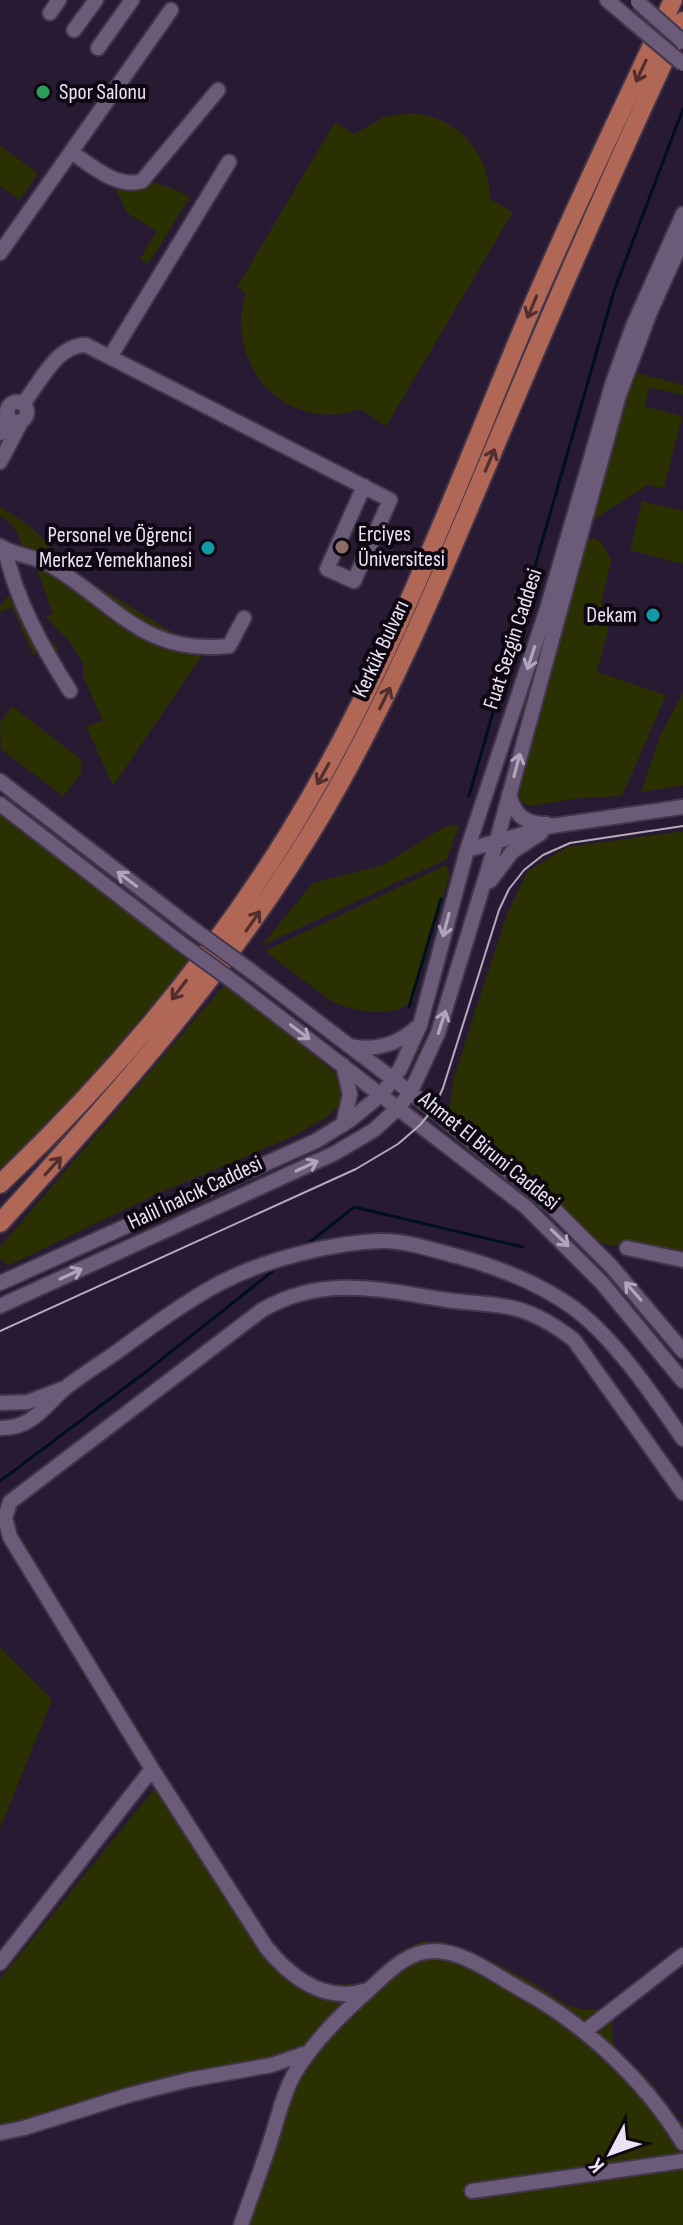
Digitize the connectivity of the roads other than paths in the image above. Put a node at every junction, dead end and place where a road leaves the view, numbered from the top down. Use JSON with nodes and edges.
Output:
{"nodes":[{"id":1,"x":59,"y":0,"type":"edge"},
{"id":2,"x":96,"y":0,"type":"edge"},
{"id":3,"x":132,"y":0,"type":"edge"},
{"id":4,"x":607,"y":0,"type":"edge"},
{"id":5,"x":673,"y":0,"type":"edge"},
{"id":6,"x":637,"y":1,"type":"edge"},
{"id":7,"x":171,"y":10,"type":"dead end"},
{"id":8,"x":50,"y":13,"type":"dead end"},
{"id":9,"x":683,"y":21,"type":"edge"},
{"id":10,"x":74,"y":30,"type":"dead end"},
{"id":11,"x":683,"y":42,"type":"edge"},
{"id":12,"x":98,"y":48,"type":"dead end"},
{"id":13,"x":683,"y":64,"type":"edge"},
{"id":14,"x":218,"y":90,"type":"dead end"},
{"id":15,"x":71,"y":152,"type":"junction"},
{"id":16,"x":229,"y":162,"type":"dead end"},
{"id":17,"x":683,"y":214,"type":"edge"},
{"id":18,"x":683,"y":239,"type":"edge"},
{"id":19,"x":0,"y":253,"type":"edge"},
{"id":20,"x":110,"y":357,"type":"junction"},
{"id":21,"x":12,"y":408,"type":"edge"},
{"id":22,"x":0,"y":433,"type":"edge"},
{"id":23,"x":0,"y":462,"type":"edge"},
{"id":24,"x":364,"y":486,"type":"junction"},
{"id":25,"x":2,"y":548,"type":"edge"},
{"id":26,"x":244,"y":618,"type":"dead end"},
{"id":27,"x":70,"y":691,"type":"dead end"},
{"id":28,"x":0,"y":781,"type":"edge"},
{"id":29,"x":509,"y":794,"type":"junction"},
{"id":30,"x":0,"y":804,"type":"edge"},
{"id":31,"x":683,"y":807,"type":"edge"},
{"id":32,"x":572,"y":823,"type":"junction"},
{"id":33,"x":497,"y":840,"type":"junction"},
{"id":34,"x":467,"y":850,"type":"junction"},
{"id":35,"x":479,"y":899,"type":"junction"},
{"id":36,"x":420,"y":1025,"type":"junction"},
{"id":37,"x":349,"y":1046,"type":"junction"},
{"id":38,"x":343,"y":1065,"type":"junction"},
{"id":39,"x":393,"y":1080,"type":"junction"},
{"id":40,"x":410,"y":1093,"type":"junction"},
{"id":41,"x":382,"y":1094,"type":"junction"},
{"id":42,"x":399,"y":1107,"type":"junction"},
{"id":43,"x":343,"y":1125,"type":"junction"},
{"id":44,"x":0,"y":1184,"type":"edge"},
{"id":45,"x":0,"y":1223,"type":"edge"},
{"id":46,"x":627,"y":1248,"type":"dead end"},
{"id":47,"x":683,"y":1260,"type":"edge"},
{"id":48,"x":3,"y":1280,"type":"edge"},
{"id":49,"x":0,"y":1306,"type":"edge"},
{"id":50,"x":683,"y":1351,"type":"edge"},
{"id":51,"x":678,"y":1363,"type":"edge"},
{"id":52,"x":683,"y":1381,"type":"edge"},
{"id":53,"x":66,"y":1387,"type":"junction"},
{"id":54,"x":0,"y":1403,"type":"edge"},
{"id":55,"x":0,"y":1428,"type":"edge"},
{"id":56,"x":683,"y":1439,"type":"edge"},
{"id":57,"x":683,"y":1493,"type":"edge"},
{"id":58,"x":152,"y":1769,"type":"junction"},
{"id":59,"x":683,"y":1955,"type":"edge"},
{"id":60,"x":0,"y":1963,"type":"edge"},
{"id":61,"x":368,"y":1990,"type":"junction"},
{"id":62,"x":584,"y":2032,"type":"junction"},
{"id":63,"x":309,"y":2052,"type":"junction"},
{"id":64,"x":0,"y":2133,"type":"edge"},
{"id":65,"x":683,"y":2143,"type":"edge"},
{"id":66,"x":683,"y":2161,"type":"edge"},
{"id":67,"x":472,"y":2191,"type":"dead end"},
{"id":68,"x":241,"y":2225,"type":"edge"}],
"edges":[{"from":1,"to":8,"type":"street"},
{"from":2,"to":10,"type":"street"},
{"from":3,"to":12,"type":"street"},
{"from":4,"to":13,"type":"street","bridge":true},
{"from":5,"to":44,"type":"main road","name":"Kerkük Bulvarı","one_way":true},
{"from":6,"to":11,"type":"street","bridge":true},
{"from":7,"to":15,"type":"street"},
{"from":45,"to":9,"type":"main road","name":"Kerkük Bulvarı","one_way":true},
{"from":14,"to":15,"type":"street"},
{"from":15,"to":19,"type":"street"},
{"from":16,"to":20,"type":"street"},
{"from":17,"to":34,"type":"street","name":"Fuat Sezgin Caddesi","one_way":true},
{"from":29,"to":18,"type":"street","name":"Fuat Sezgin Caddesi","one_way":true},
{"from":20,"to":21,"type":"street"},
{"from":20,"to":24,"type":"street"},
{"from":21,"to":22,"type":"street"},
{"from":21,"to":23,"type":"street"},
{"from":24,"to":24,"type":"street"},
{"from":25,"to":26,"type":"street"},
{"from":25,"to":27,"type":"street"},
{"from":37,"to":28,"type":"street","name":"Ahmet El Biruni Caddesi","one_way":true,"bridge":true},
{"from":29,"to":32,"type":"street"},
{"from":29,"to":33,"type":"street","name":"Fuat Sezgin Caddesi"},
{"from":30,"to":38,"type":"street","name":"Ahmet El Biruni Caddesi","one_way":true,"bridge":true},
{"from":31,"to":32,"type":"street"},
{"from":32,"to":33,"type":"street"},
{"from":32,"to":35,"type":"street"},
{"from":33,"to":34,"type":"street"},
{"from":33,"to":35,"type":"street","name":"Fuat Sezgin Caddesi"},
{"from":34,"to":36,"type":"street","name":"Fuat Sezgin Caddesi","one_way":true},
{"from":40,"to":35,"type":"street","name":"Fuat Sezgin Caddesi","one_way":true},
{"from":36,"to":37,"type":"street"},
{"from":36,"to":39,"type":"street","name":"Fuat Sezgin Caddesi"},
{"from":37,"to":39,"type":"street","name":"Ahmet El Biruni Caddesi"},
{"from":38,"to":41,"type":"street","name":"Ahmet El Biruni Caddesi"},
{"from":38,"to":43,"type":"street"},
{"from":39,"to":40,"type":"street","name":"Ahmet El Biruni Caddesi"},
{"from":39,"to":41,"type":"street","name":"Fuat Sezgin Caddesi"},
{"from":40,"to":42,"type":"street","name":"Halil İnalcık Caddesi"},
{"from":50,"to":40,"type":"street","name":"Ahmet El Biruni Caddesi","one_way":true},
{"from":41,"to":42,"type":"street","name":"Ahmet El Biruni Caddesi"},
{"from":41,"to":43,"type":"street","name":"Halil İnalcık Caddesi"},
{"from":49,"to":42,"type":"street","name":"Halil İnalcık Caddesi","one_way":true},
{"from":42,"to":51,"type":"street","name":"Ahmet El Biruni Caddesi","one_way":true},
{"from":43,"to":48,"type":"street","name":"Halil İnalcık Caddesi"},
{"from":46,"to":47,"type":"street"},
{"from":51,"to":52,"type":"street","name":"Ahmet El Biruni Caddesi"},
{"from":53,"to":54,"type":"street"},
{"from":53,"to":55,"type":"street"},
{"from":53,"to":56,"type":"street"},
{"from":57,"to":58,"type":"street"},
{"from":58,"to":60,"type":"street"},
{"from":58,"to":61,"type":"street"},
{"from":59,"to":62,"type":"street"},
{"from":61,"to":62,"type":"street"},
{"from":61,"to":63,"type":"street"},
{"from":62,"to":65,"type":"street"},
{"from":63,"to":64,"type":"street"},
{"from":63,"to":68,"type":"street"},
{"from":66,"to":67,"type":"street"}]}
